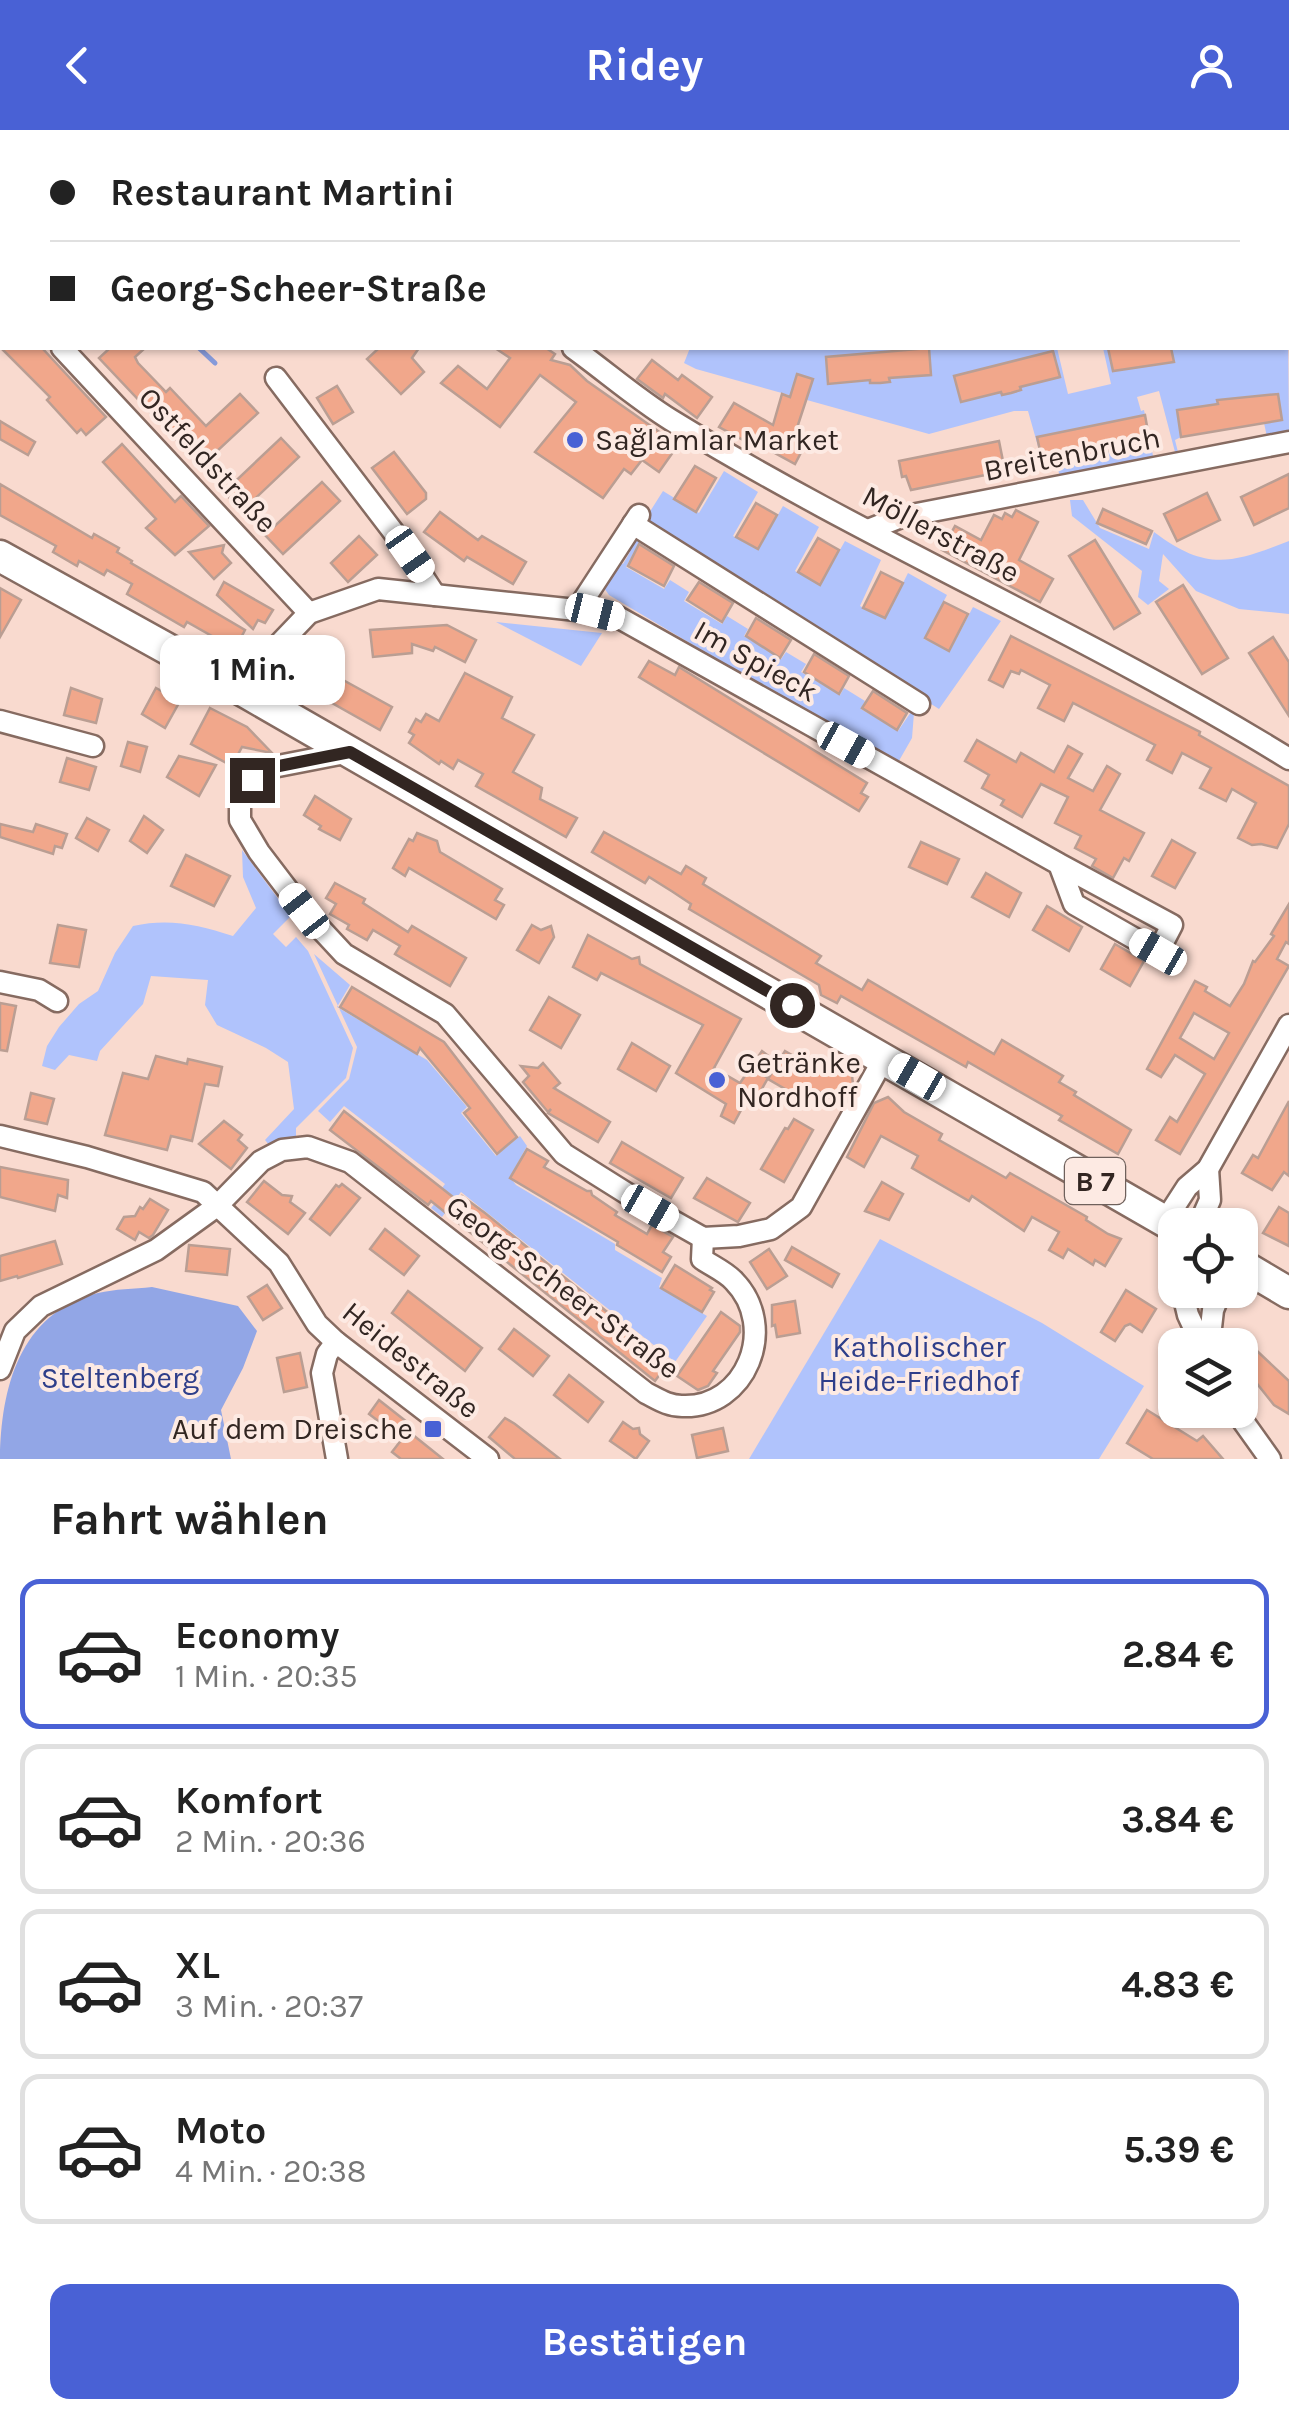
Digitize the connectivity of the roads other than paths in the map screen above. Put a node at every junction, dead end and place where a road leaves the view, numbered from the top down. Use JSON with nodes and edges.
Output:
{"nodes":[{"id":1,"x":64,"y":350,"type":"edge"},
{"id":2,"x":576,"y":350,"type":"edge"},
{"id":3,"x":276,"y":378,"type":"dead end"},
{"id":4,"x":1289,"y":442,"type":"edge"},
{"id":5,"x":868,"y":530,"type":"junction"},
{"id":6,"x":0,"y":556,"type":"edge"},
{"id":7,"x":435,"y":595,"type":"junction"},
{"id":8,"x":577,"y":610,"type":"junction"},
{"id":9,"x":309,"y":613,"type":"junction"},
{"id":10,"x":247,"y":693,"type":"junction"},
{"id":11,"x":919,"y":704,"type":"dead end"},
{"id":12,"x":0,"y":721,"type":"edge"},
{"id":13,"x":93,"y":746,"type":"dead end"},
{"id":14,"x":350,"y":752,"type":"junction"},
{"id":15,"x":1289,"y":759,"type":"edge"},
{"id":16,"x":1059,"y":864,"type":"junction"},
{"id":17,"x":0,"y":982,"type":"edge"},
{"id":18,"x":56,"y":1001,"type":"dead end"},
{"id":19,"x":1289,"y":1025,"type":"edge"},
{"id":20,"x":884,"y":1058,"type":"junction"},
{"id":21,"x":0,"y":1136,"type":"edge"},
{"id":22,"x":1208,"y":1169,"type":"junction"},
{"id":23,"x":217,"y":1206,"type":"junction"},
{"id":24,"x":1178,"y":1208,"type":"edge"},
{"id":25,"x":1207,"y":1208,"type":"edge"},
{"id":26,"x":1158,"y":1217,"type":"edge"},
{"id":27,"x":703,"y":1238,"type":"junction"},
{"id":28,"x":1258,"y":1275,"type":"edge"},
{"id":29,"x":1289,"y":1293,"type":"edge"},
{"id":30,"x":336,"y":1342,"type":"junction"},
{"id":31,"x":0,"y":1369,"type":"edge"},
{"id":32,"x":1248,"y":1428,"type":"edge"},
{"id":33,"x":337,"y":1459,"type":"edge"},
{"id":34,"x":488,"y":1459,"type":"edge"},
{"id":35,"x":1270,"y":1459,"type":"edge"}],
"edges":[{"from":1,"to":9,"type":"street","name":"Ostfeldstraße"},
{"from":2,"to":5,"type":"street","name":"Möllerstraße"},
{"from":3,"to":7,"type":"street"},
{"from":4,"to":5,"type":"street","name":"Breitenbruch"},
{"from":5,"to":15,"type":"street","name":"Möllerstraße"},
{"from":6,"to":10,"type":"main road","number":"B 7"},
{"from":7,"to":8,"type":"street","name":"Im Spieck"},
{"from":7,"to":9,"type":"street","name":"Im Spieck"},
{"from":8,"to":11,"type":"street","name":"Im Spieck"},
{"from":8,"to":16,"type":"street","name":"Im Spieck"},
{"from":9,"to":10,"type":"street","name":"Im Spieck"},
{"from":10,"to":14,"type":"main road","number":"B 7"},
{"from":12,"to":13,"type":"street"},
{"from":14,"to":20,"type":"main road","number":"B 7"},
{"from":14,"to":27,"type":"street","name":"Georg-Scheer-Straße"},
{"from":16,"to":16,"type":"street","name":"Im Spieck"},
{"from":17,"to":18,"type":"street"},
{"from":19,"to":22,"type":"street"},
{"from":20,"to":26,"type":"main road","number":"B 7"},
{"from":20,"to":27,"type":"street"},
{"from":21,"to":23,"type":"street","name":"Heidestraße"},
{"from":22,"to":24,"type":"street"},
{"from":22,"to":25,"type":"street"},
{"from":23,"to":27,"type":"street","name":"Georg-Scheer-Straße"},
{"from":23,"to":30,"type":"street","name":"Heidestraße"},
{"from":23,"to":31,"type":"street","name":"Georg-Scheer-Straße"},
{"from":28,"to":29,"type":"main road"},
{"from":30,"to":33,"type":"street"},
{"from":30,"to":34,"type":"street","name":"Heidestraße"},
{"from":32,"to":35,"type":"street"}]}
